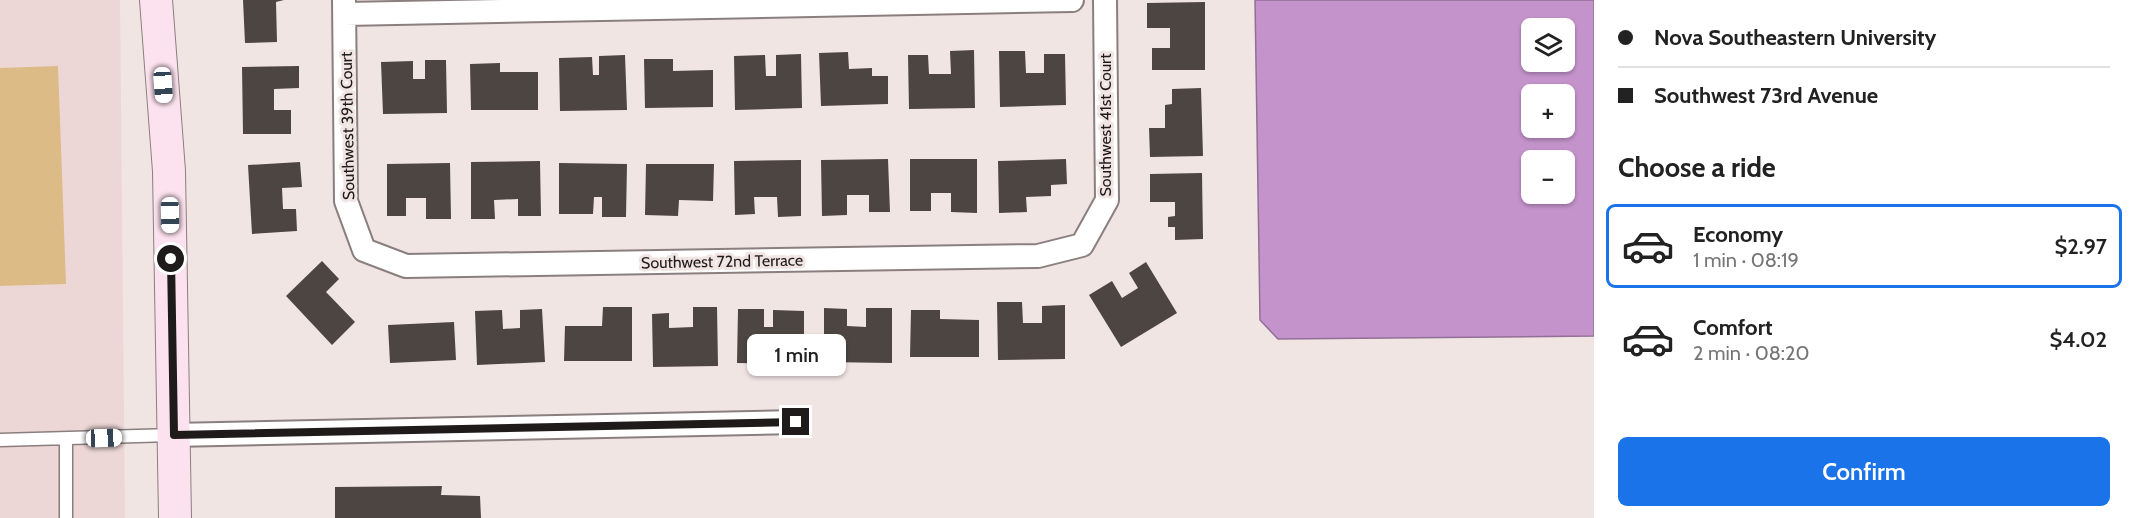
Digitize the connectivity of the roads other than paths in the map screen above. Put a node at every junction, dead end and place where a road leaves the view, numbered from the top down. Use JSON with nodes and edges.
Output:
{"nodes":[{"id":1,"x":156,"y":0,"type":"edge"},
{"id":2,"x":1072,"y":0,"type":"edge"},
{"id":3,"x":1105,"y":0,"type":"edge"},
{"id":4,"x":344,"y":7,"type":"edge"},
{"id":5,"x":1082,"y":245,"type":"joint"},
{"id":6,"x":364,"y":250,"type":"joint"},
{"id":7,"x":796,"y":422,"type":"dead end"},
{"id":8,"x":174,"y":435,"type":"junction"},
{"id":9,"x":66,"y":439,"type":"junction"},
{"id":10,"x":0,"y":440,"type":"edge"},
{"id":11,"x":66,"y":518,"type":"edge"},
{"id":12,"x":175,"y":518,"type":"edge"}],
"edges":[{"from":1,"to":8,"type":"street"},
{"from":2,"to":4,"type":"street"},
{"from":3,"to":5,"type":"street","name":"Southwest 41st Court"},
{"from":4,"to":6,"type":"street","name":"Southwest 39th Court"},
{"from":5,"to":6,"type":"street","name":"Southwest 72nd Terrace"},
{"from":7,"to":8,"type":"street"},
{"from":8,"to":9,"type":"lane"},
{"from":8,"to":12,"type":"street"},
{"from":9,"to":10,"type":"lane"},
{"from":9,"to":11,"type":"lane"}]}
